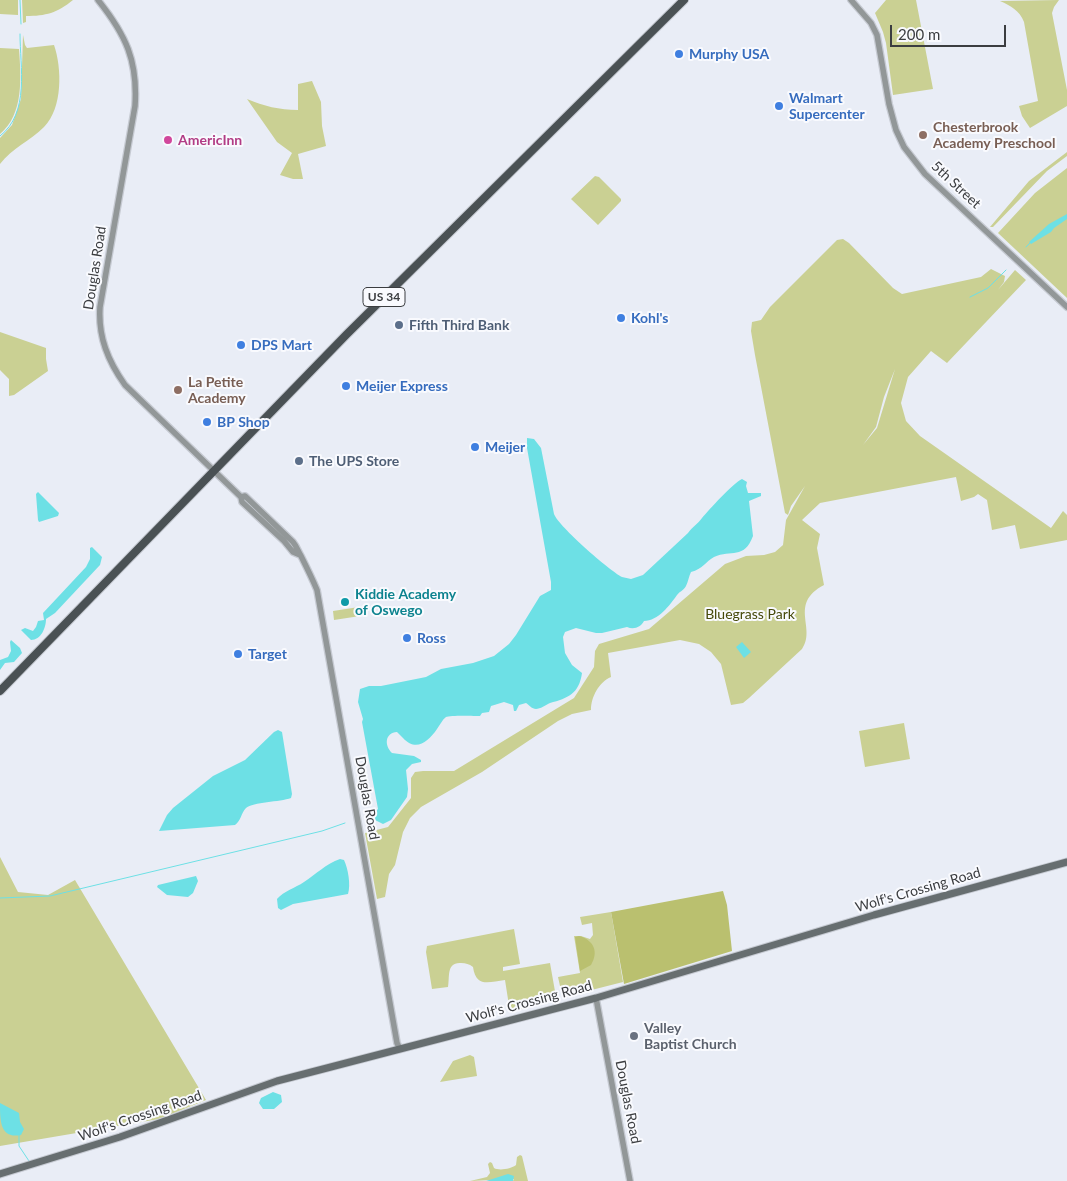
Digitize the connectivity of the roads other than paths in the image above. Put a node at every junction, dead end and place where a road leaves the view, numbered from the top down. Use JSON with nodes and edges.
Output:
{"nodes":[{"id":1,"x":98,"y":0,"type":"edge"},
{"id":2,"x":684,"y":0,"type":"edge"},
{"id":3,"x":851,"y":0,"type":"edge"},
{"id":4,"x":1067,"y":307,"type":"edge"},
{"id":5,"x":214,"y":471,"type":"junction"},
{"id":6,"x":0,"y":691,"type":"edge"},
{"id":7,"x":1067,"y":862,"type":"edge"},
{"id":8,"x":596,"y":998,"type":"junction"},
{"id":9,"x":400,"y":1049,"type":"junction"},
{"id":10,"x":0,"y":1174,"type":"edge"},
{"id":11,"x":630,"y":1181,"type":"edge"}],
"edges":[{"from":1,"to":5,"type":"street","name":"Douglas Road"},
{"from":2,"to":5,"type":"main road","number":"US 34"},
{"from":3,"to":4,"type":"street","name":"5th Street"},
{"from":5,"to":6,"type":"main road","number":"US 34"},
{"from":5,"to":9,"type":"street","name":"Douglas Road"},
{"from":7,"to":8,"type":"main road","name":"Wolf's Crossing Road"},
{"from":8,"to":9,"type":"main road","name":"Wolf's Crossing Road"},
{"from":8,"to":11,"type":"street","name":"Douglas Road"},
{"from":9,"to":10,"type":"main road","name":"Wolf's Crossing Road"}]}
